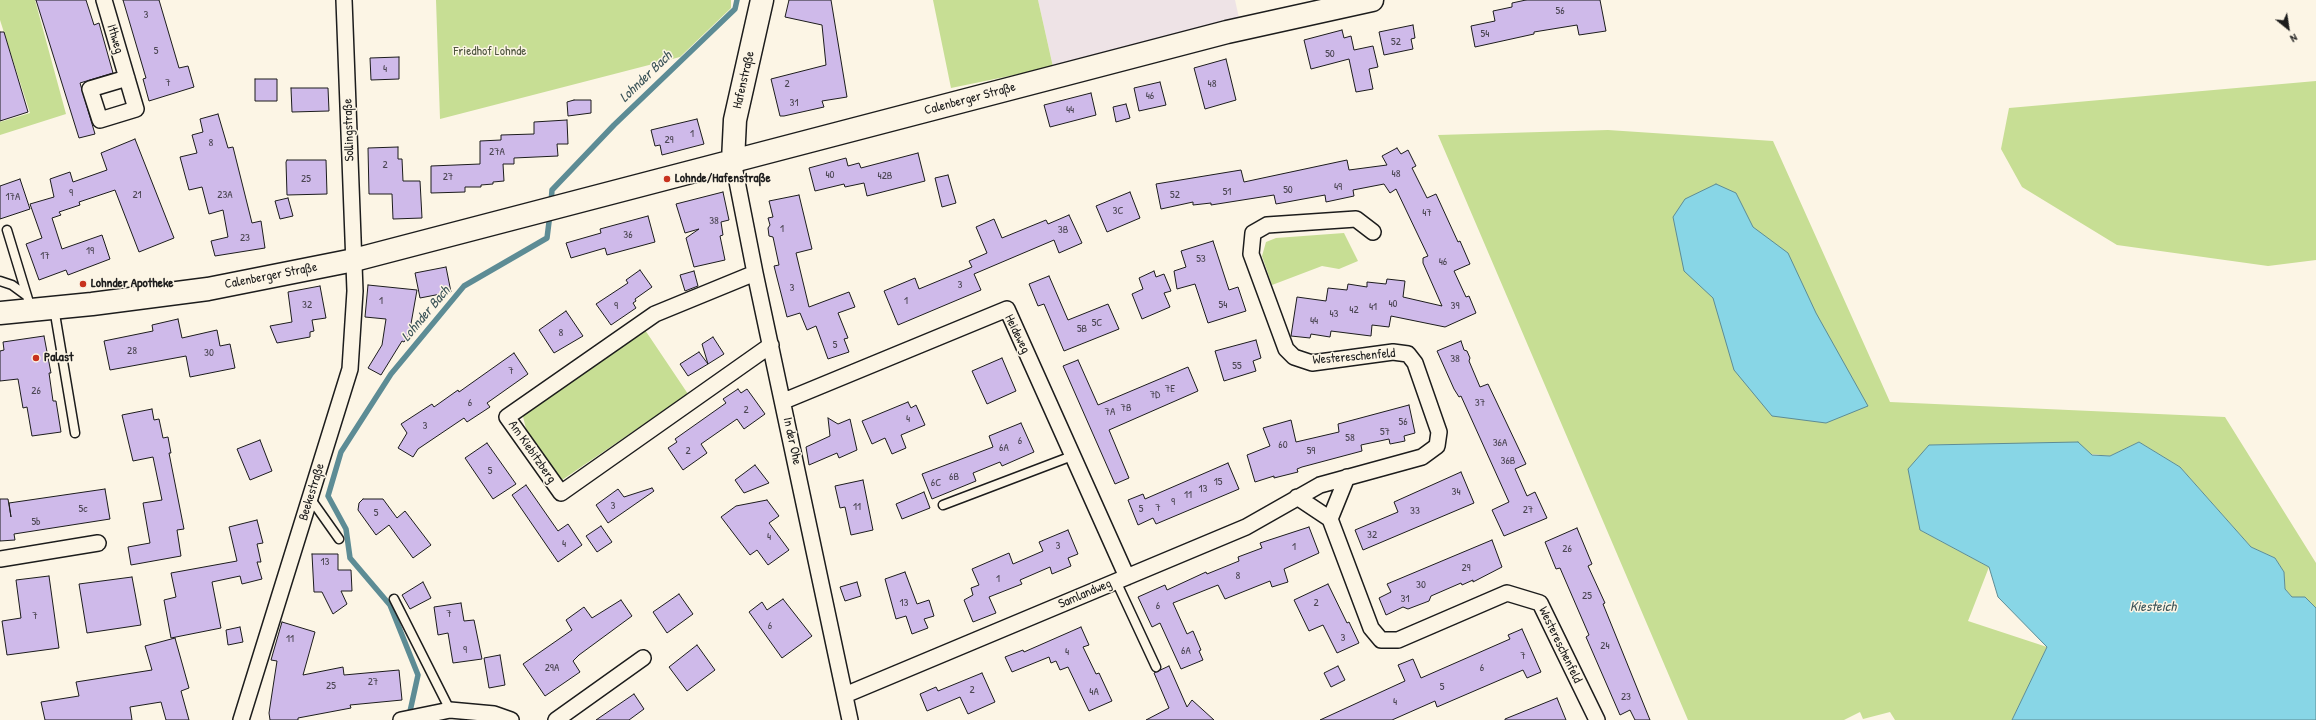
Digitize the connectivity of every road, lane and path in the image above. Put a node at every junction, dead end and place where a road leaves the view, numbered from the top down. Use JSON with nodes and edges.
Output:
{"nodes":[{"id":1,"x":104,"y":0,"type":"edge"},
{"id":2,"x":344,"y":0,"type":"edge"},
{"id":3,"x":762,"y":0,"type":"edge"},
{"id":4,"x":1372,"y":0,"type":"edge"},
{"id":5,"x":127,"y":78,"type":"dead end"},
{"id":6,"x":733,"y":161,"type":"junction"},
{"id":7,"x":7,"y":230,"type":"dead end"},
{"id":8,"x":1373,"y":232,"type":"dead end"},
{"id":9,"x":354,"y":260,"type":"junction"},
{"id":10,"x":754,"y":273,"type":"junction"},
{"id":11,"x":0,"y":281,"type":"edge"},
{"id":12,"x":29,"y":303,"type":"junction"},
{"id":13,"x":54,"y":308,"type":"junction"},
{"id":14,"x":0,"y":313,"type":"edge"},
{"id":15,"x":771,"y":345,"type":"junction"},
{"id":16,"x":784,"y":401,"type":"junction"},
{"id":17,"x":76,"y":433,"type":"dead end"},
{"id":18,"x":1072,"y":456,"type":"junction"},
{"id":19,"x":1347,"y":477,"type":"junction"},
{"id":20,"x":1320,"y":485,"type":"joint"},
{"id":21,"x":1297,"y":497,"type":"junction"},
{"id":22,"x":310,"y":498,"type":"junction"},
{"id":23,"x":943,"y":505,"type":"dead end"},
{"id":24,"x":1330,"y":519,"type":"junction"},
{"id":25,"x":339,"y":539,"type":"dead end"},
{"id":26,"x":98,"y":543,"type":"dead end"},
{"id":27,"x":0,"y":559,"type":"edge"},
{"id":28,"x":1121,"y":579,"type":"junction"},
{"id":29,"x":394,"y":599,"type":"dead end"},
{"id":30,"x":642,"y":658,"type":"dead end"},
{"id":31,"x":1156,"y":667,"type":"dead end"},
{"id":32,"x":845,"y":695,"type":"junction"},
{"id":33,"x":450,"y":710,"type":"junction"},
{"id":34,"x":241,"y":720,"type":"edge"},
{"id":35,"x":401,"y":720,"type":"edge"},
{"id":36,"x":511,"y":720,"type":"edge"},
{"id":37,"x":556,"y":720,"type":"edge"},
{"id":38,"x":850,"y":720,"type":"edge"},
{"id":39,"x":1597,"y":720,"type":"edge"}],
"edges":[{"from":1,"to":5,"type":"street","name":"Ithweg"},
{"from":2,"to":9,"type":"street","name":"Sollingstraße"},
{"from":3,"to":6,"type":"street","name":"Hafenstraße"},
{"from":4,"to":6,"type":"street","name":"Calenberger Straße"},
{"from":6,"to":9,"type":"street","name":"Calenberger Straße"},
{"from":6,"to":10,"type":"street","name":"In der Ohe"},
{"from":7,"to":12,"type":"lane"},
{"from":8,"to":19,"type":"street","name":"Westereschenfeld"},
{"from":9,"to":13,"type":"street","name":"Calenberger Straße"},
{"from":9,"to":22,"type":"street","name":"Beekestraße"},
{"from":10,"to":15,"type":"street","name":"In der Ohe"},
{"from":10,"to":15,"type":"street","name":"Am Kiebitzberg"},
{"from":11,"to":12,"type":"lane"},
{"from":12,"to":13,"type":"street","name":"Calenberger Straße"},
{"from":12,"to":14,"type":"street","name":"Calenberger Straße"},
{"from":13,"to":17,"type":"lane"},
{"from":15,"to":16,"type":"street","name":"In der Ohe"},
{"from":16,"to":18,"type":"street","name":"Heideweg"},
{"from":16,"to":32,"type":"street","name":"In der Ohe"},
{"from":18,"to":23,"type":"lane"},
{"from":18,"to":28,"type":"street","name":"Heideweg"},
{"from":19,"to":20,"type":"street","name":"Westereschenfeld"},
{"from":19,"to":24,"type":"street"},
{"from":20,"to":21,"type":"street","name":"Samlandweg"},
{"from":21,"to":24,"type":"street"},
{"from":21,"to":28,"type":"street","name":"Samlandweg"},
{"from":22,"to":25,"type":"lane"},
{"from":22,"to":34,"type":"street","name":"Beekestraße"},
{"from":24,"to":39,"type":"street","name":"Westereschenfeld"},
{"from":26,"to":27,"type":"street"},
{"from":28,"to":31,"type":"lane"},
{"from":28,"to":32,"type":"street","name":"Samlandweg"},
{"from":29,"to":33,"type":"lane"},
{"from":30,"to":37,"type":"street"},
{"from":32,"to":38,"type":"street","name":"In der Ohe"},
{"from":33,"to":35,"type":"street"},
{"from":33,"to":36,"type":"street"}]}
